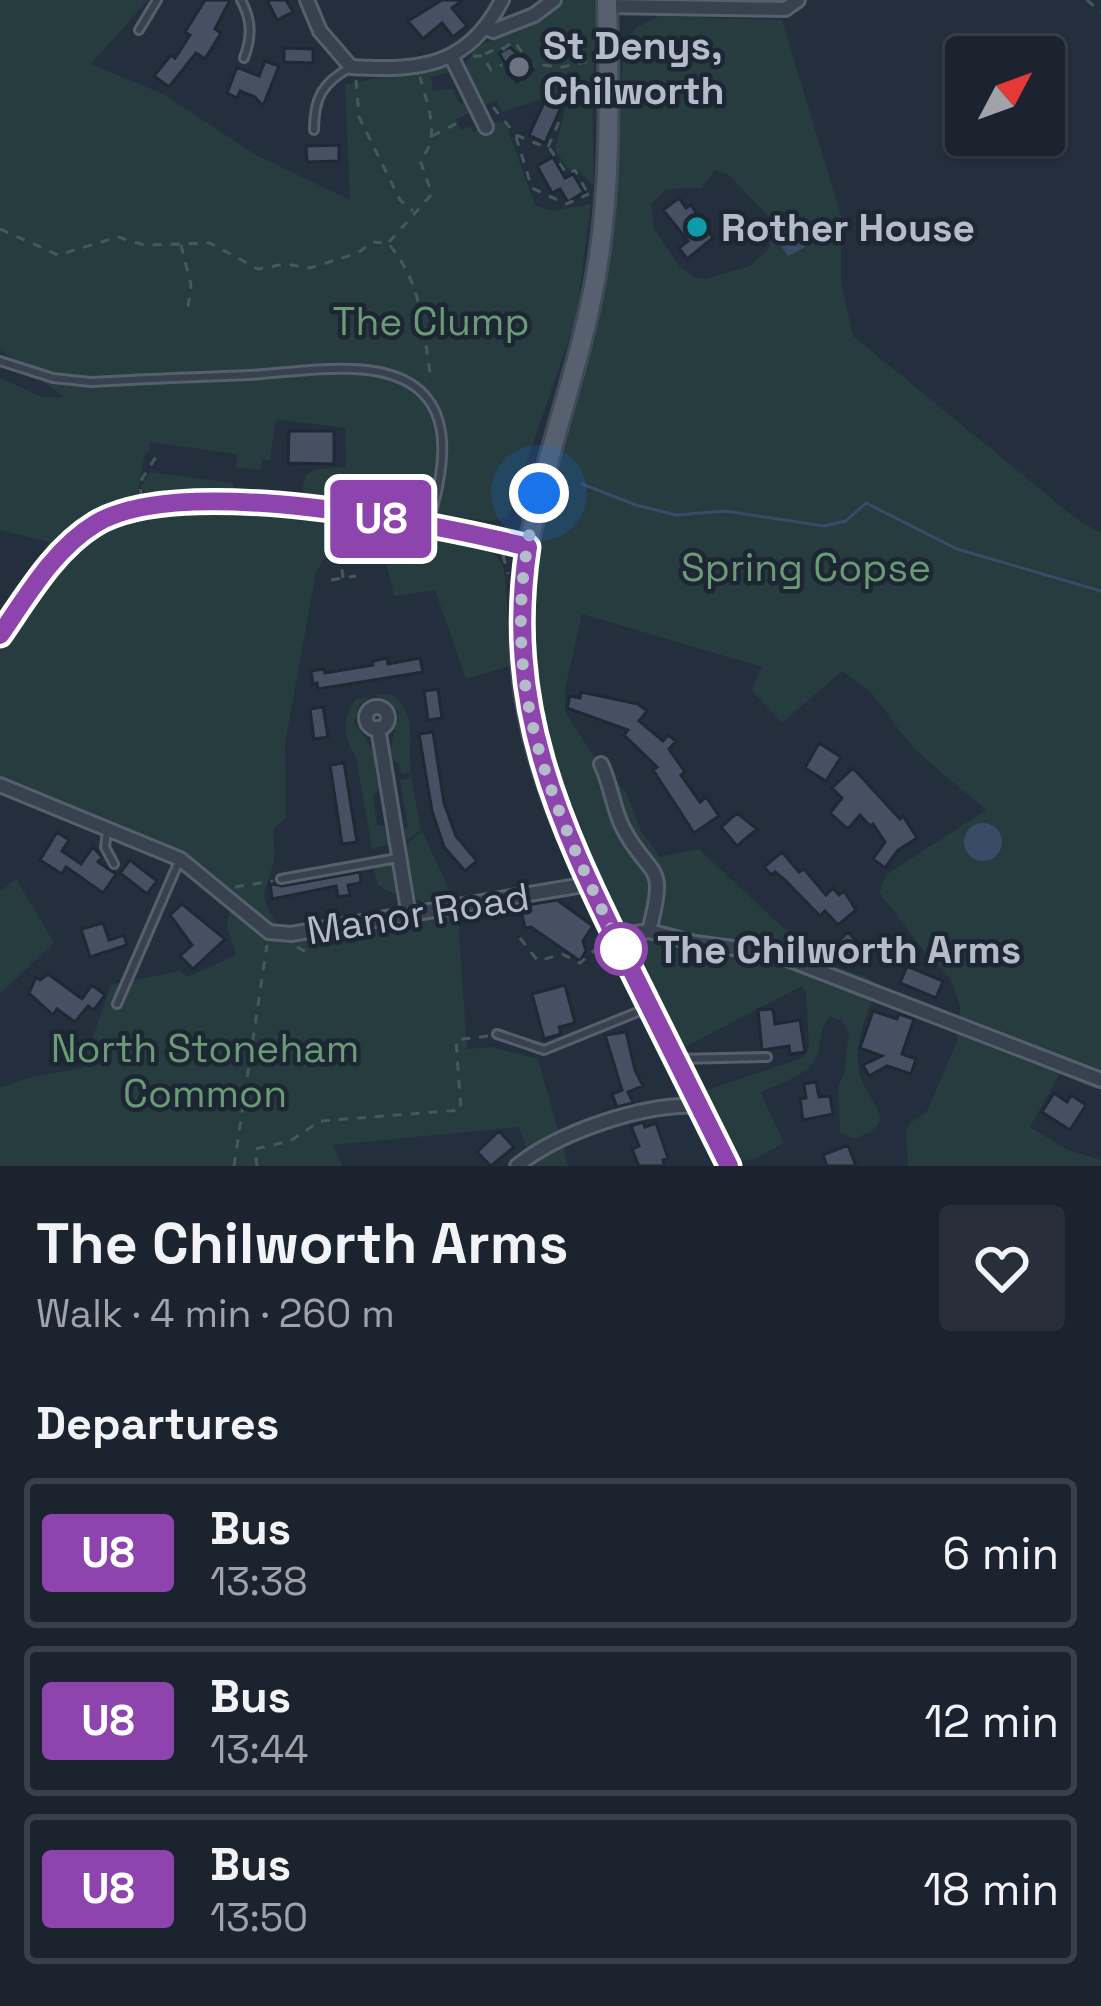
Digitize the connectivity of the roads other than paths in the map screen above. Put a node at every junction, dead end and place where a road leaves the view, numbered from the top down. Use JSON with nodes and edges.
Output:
{"nodes":[{"id":1,"x":157,"y":0,"type":"edge"},
{"id":2,"x":241,"y":0,"type":"edge"},
{"id":3,"x":307,"y":0,"type":"edge"},
{"id":4,"x":502,"y":0,"type":"edge"},
{"id":5,"x":554,"y":0,"type":"edge"},
{"id":6,"x":798,"y":0,"type":"edge"},
{"id":7,"x":608,"y":3,"type":"edge"},
{"id":8,"x":486,"y":28,"type":"junction"},
{"id":9,"x":139,"y":30,"type":"dead end"},
{"id":10,"x":244,"y":58,"type":"dead end"},
{"id":11,"x":452,"y":58,"type":"junction"},
{"id":12,"x":351,"y":68,"type":"junction"},
{"id":13,"x":486,"y":127,"type":"dead end"},
{"id":14,"x":314,"y":130,"type":"dead end"},
{"id":15,"x":0,"y":361,"type":"edge"},
{"id":16,"x":428,"y":525,"type":"junction"},
{"id":17,"x":528,"y":547,"type":"junction"},
{"id":18,"x":0,"y":634,"type":"edge"},
{"id":19,"x":378,"y":728,"type":"dead end"},
{"id":20,"x":601,"y":764,"type":"dead end"},
{"id":21,"x":0,"y":785,"type":"edge"},
{"id":22,"x":107,"y":831,"type":"junction"},
{"id":23,"x":400,"y":858,"type":"junction"},
{"id":24,"x":180,"y":859,"type":"junction"},
{"id":25,"x":114,"y":864,"type":"dead end"},
{"id":26,"x":281,"y":879,"type":"road end"},
{"id":27,"x":589,"y":884,"type":"junction"},
{"id":28,"x":409,"y":916,"type":"junction"},
{"id":29,"x":649,"y":931,"type":"junction"},
{"id":30,"x":606,"y":942,"type":"junction"},
{"id":31,"x":117,"y":1004,"type":"dead end"},
{"id":32,"x":650,"y":1008,"type":"junction"},
{"id":33,"x":497,"y":1034,"type":"road end"},
{"id":34,"x":767,"y":1057,"type":"dead end"},
{"id":35,"x":675,"y":1059,"type":"junction"},
{"id":36,"x":1101,"y":1081,"type":"edge"},
{"id":37,"x":698,"y":1106,"type":"junction"},
{"id":38,"x":517,"y":1166,"type":"edge"},
{"id":39,"x":729,"y":1166,"type":"edge"}],
"edges":[{"from":1,"to":9,"type":"lane"},
{"from":2,"to":10,"type":"lane"},
{"from":3,"to":12,"type":"street"},
{"from":4,"to":8,"type":"street"},
{"from":5,"to":8,"type":"street"},
{"from":6,"to":7,"type":"street"},
{"from":7,"to":17,"type":"main road"},
{"from":8,"to":11,"type":"street"},
{"from":11,"to":12,"type":"street"},
{"from":11,"to":13,"type":"street"},
{"from":12,"to":14,"type":"lane"},
{"from":15,"to":16,"type":"lane"},
{"from":16,"to":17,"type":"street"},
{"from":16,"to":18,"type":"street"},
{"from":17,"to":27,"type":"main road"},
{"from":19,"to":23,"type":"street"},
{"from":20,"to":29,"type":"street"},
{"from":21,"to":22,"type":"street","name":"Manor Road"},
{"from":22,"to":24,"type":"street","name":"Manor Road"},
{"from":22,"to":25,"type":"lane"},
{"from":23,"to":26,"type":"lane"},
{"from":23,"to":28,"type":"street"},
{"from":24,"to":28,"type":"street","name":"Manor Road"},
{"from":24,"to":31,"type":"lane"},
{"from":27,"to":28,"type":"street","name":"Manor Road"},
{"from":27,"to":30,"type":"main road"},
{"from":29,"to":30,"type":"street"},
{"from":29,"to":36,"type":"street"},
{"from":30,"to":32,"type":"main road"},
{"from":32,"to":33,"type":"lane"},
{"from":32,"to":35,"type":"main road"},
{"from":34,"to":35,"type":"lane"},
{"from":35,"to":37,"type":"main road"},
{"from":37,"to":38,"type":"street"},
{"from":37,"to":39,"type":"main road"}]}
